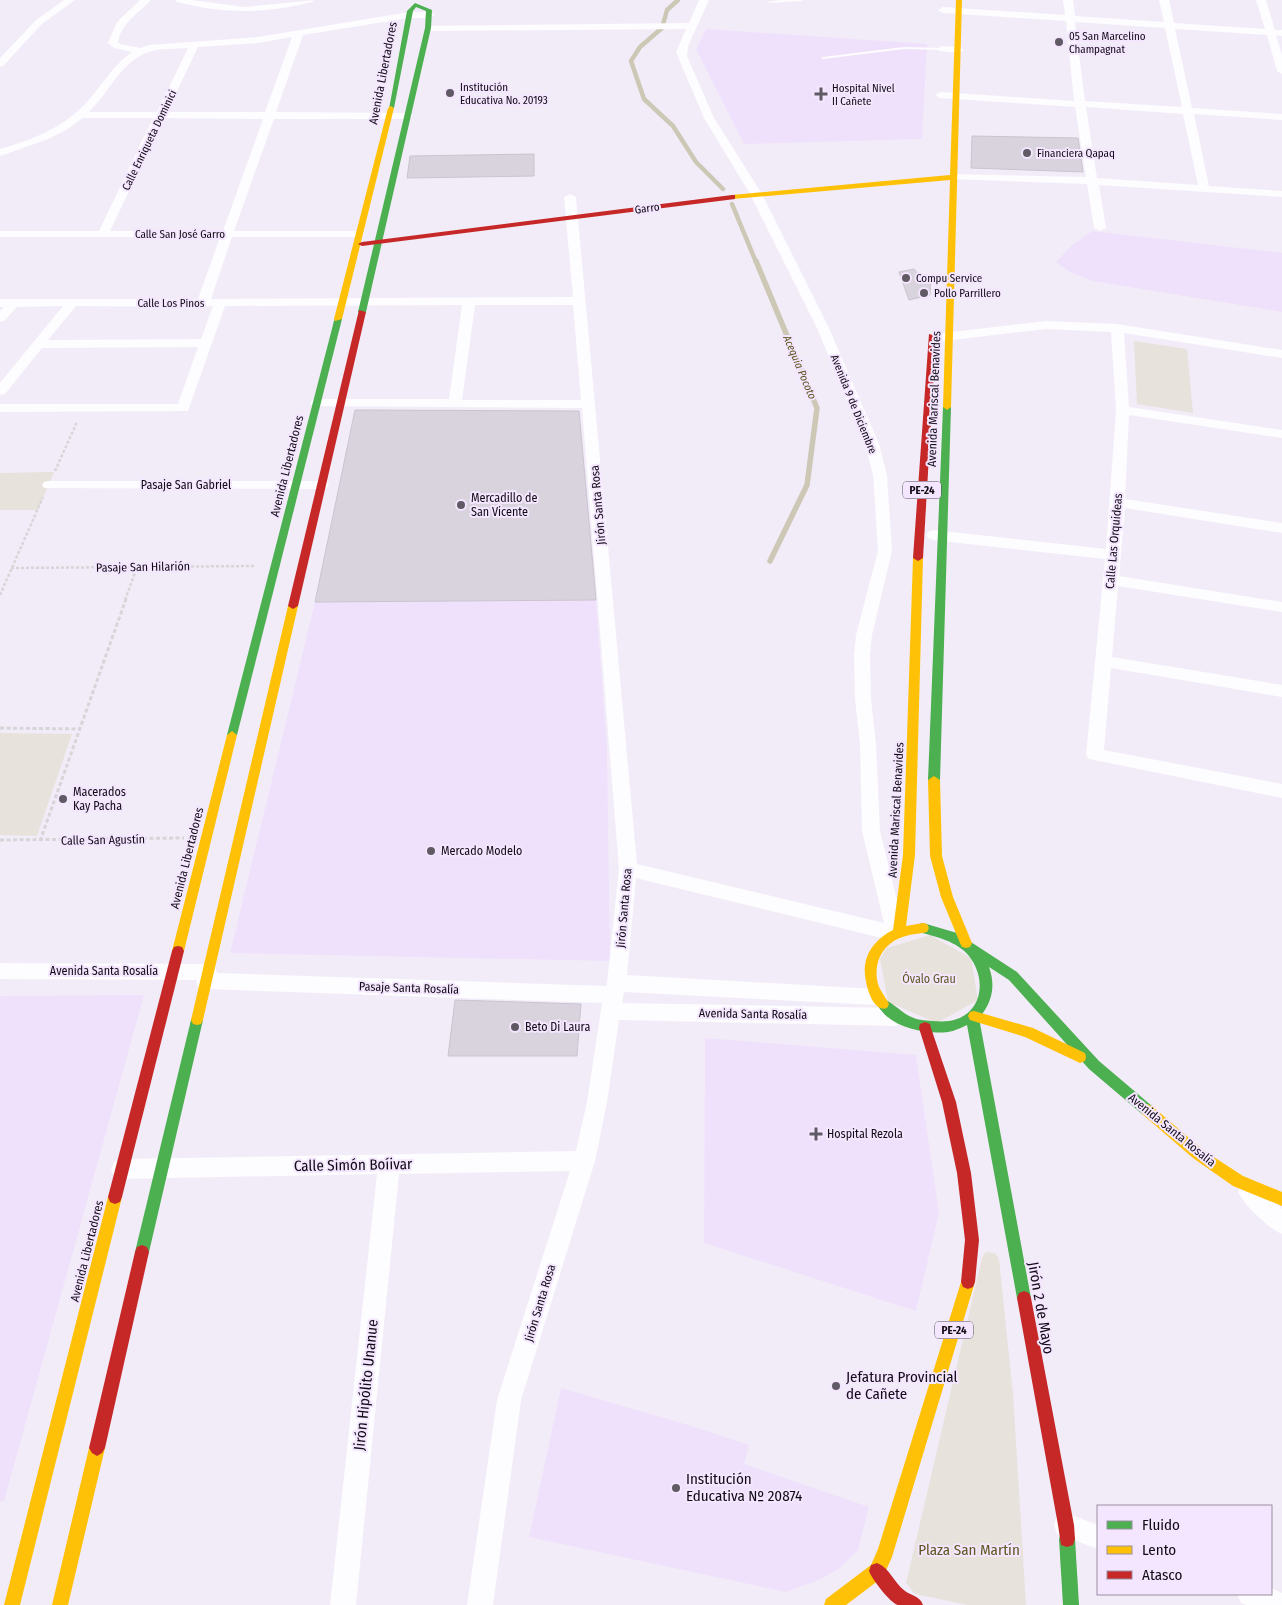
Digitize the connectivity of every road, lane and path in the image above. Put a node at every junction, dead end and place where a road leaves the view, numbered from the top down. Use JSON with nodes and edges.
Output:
{"nodes":[{"id":1,"x":70,"y":0,"type":"edge"},
{"id":2,"x":146,"y":0,"type":"edge"},
{"id":3,"x":180,"y":0,"type":"edge"},
{"id":4,"x":309,"y":0,"type":"edge"},
{"id":5,"x":704,"y":0,"type":"edge"},
{"id":6,"x":801,"y":0,"type":"edge"},
{"id":7,"x":1068,"y":0,"type":"edge"},
{"id":8,"x":1164,"y":0,"type":"edge"},
{"id":9,"x":1261,"y":0,"type":"edge"},
{"id":10,"x":770,"y":2,"type":"dead end"},
{"id":11,"x":959,"y":6,"type":"edge"},
{"id":12,"x":413,"y":7,"type":"edge"},
{"id":13,"x":431,"y":8,"type":"edge"},
{"id":14,"x":943,"y":10,"type":"edge"},
{"id":15,"x":1070,"y":19,"type":"junction"},
{"id":16,"x":691,"y":26,"type":"junction"},
{"id":17,"x":1170,"y":26,"type":"junction"},
{"id":18,"x":428,"y":28,"type":"junction"},
{"id":19,"x":1270,"y":32,"type":"junction"},
{"id":20,"x":1282,"y":33,"type":"edge"},
{"id":21,"x":298,"y":35,"type":"junction"},
{"id":22,"x":194,"y":45,"type":"junction"},
{"id":23,"x":942,"y":49,"type":"joint"},
{"id":24,"x":959,"y":50,"type":"junction"},
{"id":25,"x":140,"y":51,"type":"junction"},
{"id":26,"x":823,"y":58,"type":"dead end"},
{"id":27,"x":0,"y":64,"type":"edge"},
{"id":28,"x":1282,"y":72,"type":"edge"},
{"id":29,"x":940,"y":95,"type":"dead end"},
{"id":30,"x":958,"y":96,"type":"junction"},
{"id":31,"x":1080,"y":104,"type":"junction"},
{"id":32,"x":1187,"y":111,"type":"junction"},
{"id":33,"x":80,"y":115,"type":"junction"},
{"id":34,"x":160,"y":115,"type":"junction"},
{"id":35,"x":270,"y":115,"type":"junction"},
{"id":36,"x":390,"y":116,"type":"junction"},
{"id":37,"x":408,"y":116,"type":"junction"},
{"id":38,"x":1282,"y":117,"type":"edge"},
{"id":39,"x":0,"y":153,"type":"edge"},
{"id":40,"x":955,"y":177,"type":"junction"},
{"id":41,"x":1093,"y":181,"type":"junction"},
{"id":42,"x":1204,"y":188,"type":"junction"},
{"id":43,"x":756,"y":194,"type":"junction"},
{"id":44,"x":1282,"y":194,"type":"edge"},
{"id":45,"x":570,"y":197,"type":"dead end"},
{"id":46,"x":572,"y":218,"type":"junction"},
{"id":47,"x":1100,"y":228,"type":"dead end"},
{"id":48,"x":0,"y":234,"type":"edge"},
{"id":49,"x":103,"y":234,"type":"junction"},
{"id":50,"x":228,"y":234,"type":"junction"},
{"id":51,"x":358,"y":239,"type":"junction"},
{"id":52,"x":378,"y":243,"type":"junction"},
{"id":53,"x":579,"y":301,"type":"junction"},
{"id":54,"x":364,"y":302,"type":"junction"},
{"id":55,"x":468,"y":302,"type":"junction"},
{"id":56,"x":0,"y":303,"type":"edge"},
{"id":57,"x":14,"y":303,"type":"junction"},
{"id":58,"x":72,"y":303,"type":"junction"},
{"id":59,"x":204,"y":303,"type":"junction"},
{"id":60,"x":220,"y":303,"type":"junction"},
{"id":61,"x":342,"y":303,"type":"junction"},
{"id":62,"x":0,"y":318,"type":"edge"},
{"id":63,"x":1117,"y":328,"type":"junction"},
{"id":64,"x":932,"y":333,"type":"joint"},
{"id":65,"x":950,"y":336,"type":"junction"},
{"id":66,"x":206,"y":343,"type":"junction"},
{"id":67,"x":39,"y":344,"type":"junction"},
{"id":68,"x":1282,"y":354,"type":"edge"},
{"id":69,"x":0,"y":391,"type":"edge"},
{"id":70,"x":316,"y":403,"type":"junction"},
{"id":71,"x":340,"y":403,"type":"junction"},
{"id":72,"x":454,"y":404,"type":"junction"},
{"id":73,"x":589,"y":404,"type":"junction"},
{"id":74,"x":0,"y":408,"type":"edge"},
{"id":75,"x":83,"y":408,"type":"junction"},
{"id":76,"x":1123,"y":410,"type":"junction"},
{"id":77,"x":1282,"y":434,"type":"edge"},
{"id":78,"x":49,"y":485,"type":"junction"},
{"id":79,"x":296,"y":485,"type":"junction"},
{"id":80,"x":322,"y":485,"type":"junction"},
{"id":81,"x":1118,"y":502,"type":"junction"},
{"id":82,"x":1282,"y":528,"type":"edge"},
{"id":83,"x":920,"y":534,"type":"junction"},
{"id":84,"x":943,"y":536,"type":"junction"},
{"id":85,"x":1114,"y":555,"type":"junction"},
{"id":86,"x":275,"y":565,"type":"junction"},
{"id":87,"x":137,"y":567,"type":"junction"},
{"id":88,"x":11,"y":568,"type":"junction"},
{"id":89,"x":1111,"y":580,"type":"junction"},
{"id":90,"x":0,"y":595,"type":"edge"},
{"id":91,"x":1282,"y":607,"type":"edge"},
{"id":92,"x":1104,"y":660,"type":"junction"},
{"id":93,"x":1282,"y":691,"type":"edge"},
{"id":94,"x":0,"y":728,"type":"edge"},
{"id":95,"x":80,"y":729,"type":"junction"},
{"id":96,"x":1282,"y":791,"type":"edge"},
{"id":97,"x":207,"y":838,"type":"junction"},
{"id":98,"x":0,"y":840,"type":"edge"},
{"id":99,"x":40,"y":841,"type":"junction"},
{"id":100,"x":628,"y":869,"type":"junction"},
{"id":101,"x":896,"y":932,"type":"junction"},
{"id":102,"x":969,"y":946,"type":"junction"},
{"id":103,"x":173,"y":971,"type":"junction"},
{"id":104,"x":0,"y":972,"type":"edge"},
{"id":105,"x":207,"y":976,"type":"junction"},
{"id":106,"x":614,"y":996,"type":"junction"},
{"id":107,"x":875,"y":997,"type":"junction"},
{"id":108,"x":973,"y":1016,"type":"junction"},
{"id":109,"x":895,"y":1017,"type":"junction"},
{"id":110,"x":925,"y":1028,"type":"junction"},
{"id":111,"x":1094,"y":1065,"type":"junction"},
{"id":112,"x":584,"y":1161,"type":"junction"},
{"id":113,"x":389,"y":1164,"type":"junction"},
{"id":114,"x":162,"y":1168,"type":"junction"},
{"id":115,"x":122,"y":1169,"type":"junction"},
{"id":116,"x":1238,"y":1181,"type":"junction"},
{"id":117,"x":1282,"y":1199,"type":"edge"},
{"id":118,"x":1282,"y":1224,"type":"edge"},
{"id":119,"x":1066,"y":1526,"type":"junction"},
{"id":120,"x":1097,"y":1537,"type":"edge"},
{"id":121,"x":877,"y":1571,"type":"junction"},
{"id":122,"x":1253,"y":1595,"type":"edge"},
{"id":123,"x":12,"y":1605,"type":"edge"},
{"id":124,"x":60,"y":1605,"type":"edge"},
{"id":125,"x":343,"y":1605,"type":"edge"},
{"id":126,"x":480,"y":1605,"type":"edge"},
{"id":127,"x":832,"y":1605,"type":"edge"},
{"id":128,"x":915,"y":1605,"type":"edge"},
{"id":129,"x":1071,"y":1605,"type":"edge"},
{"id":130,"x":1281,"y":1605,"type":"edge"}],
"edges":[{"from":1,"to":27,"type":"street"},
{"from":2,"to":25,"type":"street"},
{"from":3,"to":4,"type":"street"},
{"from":5,"to":16,"type":"street","name":"Avenida 9 de Diciembre"},
{"from":6,"to":10,"type":"lane"},
{"from":7,"to":15,"type":"street"},
{"from":8,"to":17,"type":"street"},
{"from":9,"to":19,"type":"street"},
{"from":11,"to":14,"type":"street"},
{"from":11,"to":15,"type":"street"},
{"from":11,"to":24,"type":"main road","name":"Avenida Mariscal Benavides","number":"PE-24"},
{"from":12,"to":13,"type":"main road"},
{"from":12,"to":21,"type":"street"},
{"from":12,"to":36,"type":"main road","name":"Avenida Libertadores"},
{"from":13,"to":18,"type":"main road"},
{"from":15,"to":17,"type":"street"},
{"from":15,"to":31,"type":"street"},
{"from":16,"to":18,"type":"street"},
{"from":16,"to":43,"type":"street","name":"Avenida 9 de Diciembre"},
{"from":17,"to":19,"type":"street"},
{"from":17,"to":32,"type":"street"},
{"from":18,"to":37,"type":"main road"},
{"from":19,"to":20,"type":"street"},
{"from":19,"to":28,"type":"street"},
{"from":21,"to":22,"type":"street"},
{"from":21,"to":35,"type":"street"},
{"from":22,"to":25,"type":"street"},
{"from":22,"to":34,"type":"street","name":"Calle Enriqueta Dominici"},
{"from":23,"to":24,"type":"street"},
{"from":23,"to":26,"type":"lane"},
{"from":24,"to":30,"type":"main road","name":"Avenida Mariscal Benavides","number":"PE-24"},
{"from":25,"to":33,"type":"street"},
{"from":29,"to":30,"type":"street"},
{"from":30,"to":31,"type":"street"},
{"from":30,"to":40,"type":"main road","name":"Avenida Mariscal Benavides","number":"PE-24"},
{"from":31,"to":32,"type":"street"},
{"from":31,"to":41,"type":"street"},
{"from":32,"to":38,"type":"street"},
{"from":32,"to":42,"type":"street"},
{"from":33,"to":34,"type":"street"},
{"from":33,"to":39,"type":"street"},
{"from":34,"to":35,"type":"street"},
{"from":34,"to":49,"type":"street","name":"Calle Enriqueta Dominici"},
{"from":35,"to":36,"type":"street"},
{"from":35,"to":50,"type":"street"},
{"from":36,"to":37,"type":"street"},
{"from":36,"to":51,"type":"main road","name":"Avenida Libertadores"},
{"from":37,"to":52,"type":"main road"},
{"from":40,"to":41,"type":"street"},
{"from":40,"to":43,"type":"main road","name":"Garro"},
{"from":40,"to":65,"type":"main road","name":"Avenida Mariscal Benavides","number":"PE-24"},
{"from":41,"to":42,"type":"street"},
{"from":41,"to":47,"type":"street"},
{"from":42,"to":44,"type":"street"},
{"from":43,"to":46,"type":"main road","name":"Garro"},
{"from":43,"to":101,"type":"street","name":"Avenida 9 de Diciembre"},
{"from":45,"to":46,"type":"street","name":"Jirón Santa Rosa"},
{"from":46,"to":52,"type":"main road","name":"Garro"},
{"from":46,"to":53,"type":"street","name":"Jirón Santa Rosa"},
{"from":48,"to":49,"type":"street","name":"Calle San José Garro"},
{"from":49,"to":50,"type":"street","name":"Calle San José Garro"},
{"from":50,"to":51,"type":"street","name":"Calle San José Garro"},
{"from":50,"to":59,"type":"street"},
{"from":51,"to":52,"type":"main road","name":"Garro"},
{"from":51,"to":61,"type":"main road","name":"Avenida Libertadores"},
{"from":52,"to":54,"type":"main road"},
{"from":53,"to":55,"type":"street","name":"Calle Los Pinos"},
{"from":53,"to":73,"type":"street","name":"Jirón Santa Rosa"},
{"from":54,"to":55,"type":"street","name":"Calle Los Pinos"},
{"from":54,"to":61,"type":"street","name":"Calle Los Pinos"},
{"from":54,"to":71,"type":"main road"},
{"from":55,"to":72,"type":"street"},
{"from":56,"to":57,"type":"street","name":"Calle Los Pinos"},
{"from":57,"to":58,"type":"street","name":"Calle Los Pinos"},
{"from":57,"to":62,"type":"street"},
{"from":58,"to":59,"type":"street","name":"Calle Los Pinos"},
{"from":58,"to":67,"type":"street"},
{"from":59,"to":60,"type":"street","name":"Calle Los Pinos"},
{"from":60,"to":61,"type":"street","name":"Calle Los Pinos"},
{"from":60,"to":66,"type":"street"},
{"from":61,"to":70,"type":"main road","name":"Avenida Libertadores"},
{"from":63,"to":65,"type":"street"},
{"from":63,"to":68,"type":"street"},
{"from":63,"to":76,"type":"street","name":"Calle Las Orquideas"},
{"from":64,"to":65,"type":"street"},
{"from":64,"to":83,"type":"main road","name":"Avenida Mariscal Benavides","number":"PE-24"},
{"from":65,"to":84,"type":"main road","name":"Avenida Mariscal Benavides","number":"PE-24"},
{"from":66,"to":67,"type":"street"},
{"from":66,"to":75,"type":"street"},
{"from":67,"to":69,"type":"street"},
{"from":70,"to":71,"type":"street"},
{"from":70,"to":79,"type":"main road","name":"Avenida Libertadores"},
{"from":71,"to":72,"type":"street"},
{"from":71,"to":80,"type":"main road"},
{"from":72,"to":73,"type":"street"},
{"from":73,"to":100,"type":"street","name":"Jirón Santa Rosa"},
{"from":74,"to":75,"type":"street"},
{"from":75,"to":78,"type":"path"},
{"from":76,"to":77,"type":"street"},
{"from":76,"to":81,"type":"street","name":"Calle Las Orquideas"},
{"from":78,"to":79,"type":"street","name":"Pasaje San Gabriel"},
{"from":78,"to":88,"type":"path"},
{"from":79,"to":80,"type":"street","name":"Pasaje San Gabriel"},
{"from":79,"to":86,"type":"main road","name":"Avenida Libertadores"},
{"from":80,"to":105,"type":"main road"},
{"from":81,"to":82,"type":"street"},
{"from":81,"to":85,"type":"street","name":"Calle Las Orquideas"},
{"from":83,"to":84,"type":"street"},
{"from":83,"to":101,"type":"main road","name":"Avenida Mariscal Benavides","number":"PE-24"},
{"from":84,"to":85,"type":"street"},
{"from":84,"to":102,"type":"main road","name":"Avenida Mariscal Benavides","number":"PE-24"},
{"from":85,"to":89,"type":"street","name":"Calle Las Orquideas"},
{"from":86,"to":87,"type":"path","name":"Pasaje San Hilarión"},
{"from":86,"to":97,"type":"main road","name":"Avenida Libertadores"},
{"from":87,"to":88,"type":"path","name":"Pasaje San Hilarión"},
{"from":87,"to":95,"type":"path"},
{"from":88,"to":90,"type":"path"},
{"from":89,"to":91,"type":"street"},
{"from":89,"to":92,"type":"street","name":"Calle Las Orquideas"},
{"from":92,"to":93,"type":"street"},
{"from":92,"to":96,"type":"street","name":"Calle Las Orquideas"},
{"from":94,"to":95,"type":"path"},
{"from":95,"to":99,"type":"path"},
{"from":97,"to":99,"type":"path","name":"Calle San Agustín"},
{"from":97,"to":103,"type":"main road","name":"Avenida Libertadores"},
{"from":98,"to":99,"type":"path","name":"Calle San Agustín"},
{"from":100,"to":101,"type":"street"},
{"from":100,"to":106,"type":"street","name":"Jirón Santa Rosa"},
{"from":101,"to":102,"type":"main road"},
{"from":101,"to":107,"type":"main road"},
{"from":102,"to":108,"type":"main road"},
{"from":102,"to":111,"type":"main road","name":"Avenida Santa Rosalía"},
{"from":103,"to":104,"type":"street","name":"Avenida Santa Rosalía"},
{"from":103,"to":105,"type":"street","name":"Avenida Santa Rosalía"},
{"from":103,"to":115,"type":"main road","name":"Avenida Libertadores"},
{"from":105,"to":106,"type":"street","name":"Pasaje Santa Rosalía"},
{"from":105,"to":114,"type":"main road"},
{"from":106,"to":107,"type":"street","name":"Avenida Santa Rosalía"},
{"from":106,"to":109,"type":"street","name":"Avenida Santa Rosalía"},
{"from":106,"to":112,"type":"street","name":"Jirón Santa Rosa"},
{"from":107,"to":109,"type":"main road"},
{"from":108,"to":110,"type":"main road"},
{"from":108,"to":111,"type":"main road","name":"Avenida Santa Rosalía"},
{"from":108,"to":119,"type":"main road","name":"Jirón 2 de Mayo"},
{"from":109,"to":110,"type":"main road"},
{"from":110,"to":121,"type":"main road","number":"PE-24"},
{"from":111,"to":116,"type":"main road","name":"Avenida Santa Rosalía"},
{"from":112,"to":113,"type":"street","name":"Calle Simón Boíivar"},
{"from":112,"to":126,"type":"street","name":"Jirón Santa Rosa"},
{"from":113,"to":114,"type":"street","name":"Calle Simón Boíivar"},
{"from":113,"to":125,"type":"street","name":"Jirón Hipólito Unanue"},
{"from":114,"to":115,"type":"street","name":"Calle Simón Boíivar"},
{"from":114,"to":124,"type":"main road"},
{"from":115,"to":123,"type":"main road","name":"Avenida Libertadores"},
{"from":116,"to":117,"type":"main road","name":"Avenida Santa Rosalía"},
{"from":116,"to":118,"type":"street"},
{"from":119,"to":120,"type":"street"},
{"from":119,"to":129,"type":"main road","name":"Jirón 2 de Mayo"},
{"from":121,"to":127,"type":"main road","number":"PE-24"},
{"from":121,"to":128,"type":"main road"},
{"from":122,"to":130,"type":"street"}]}
